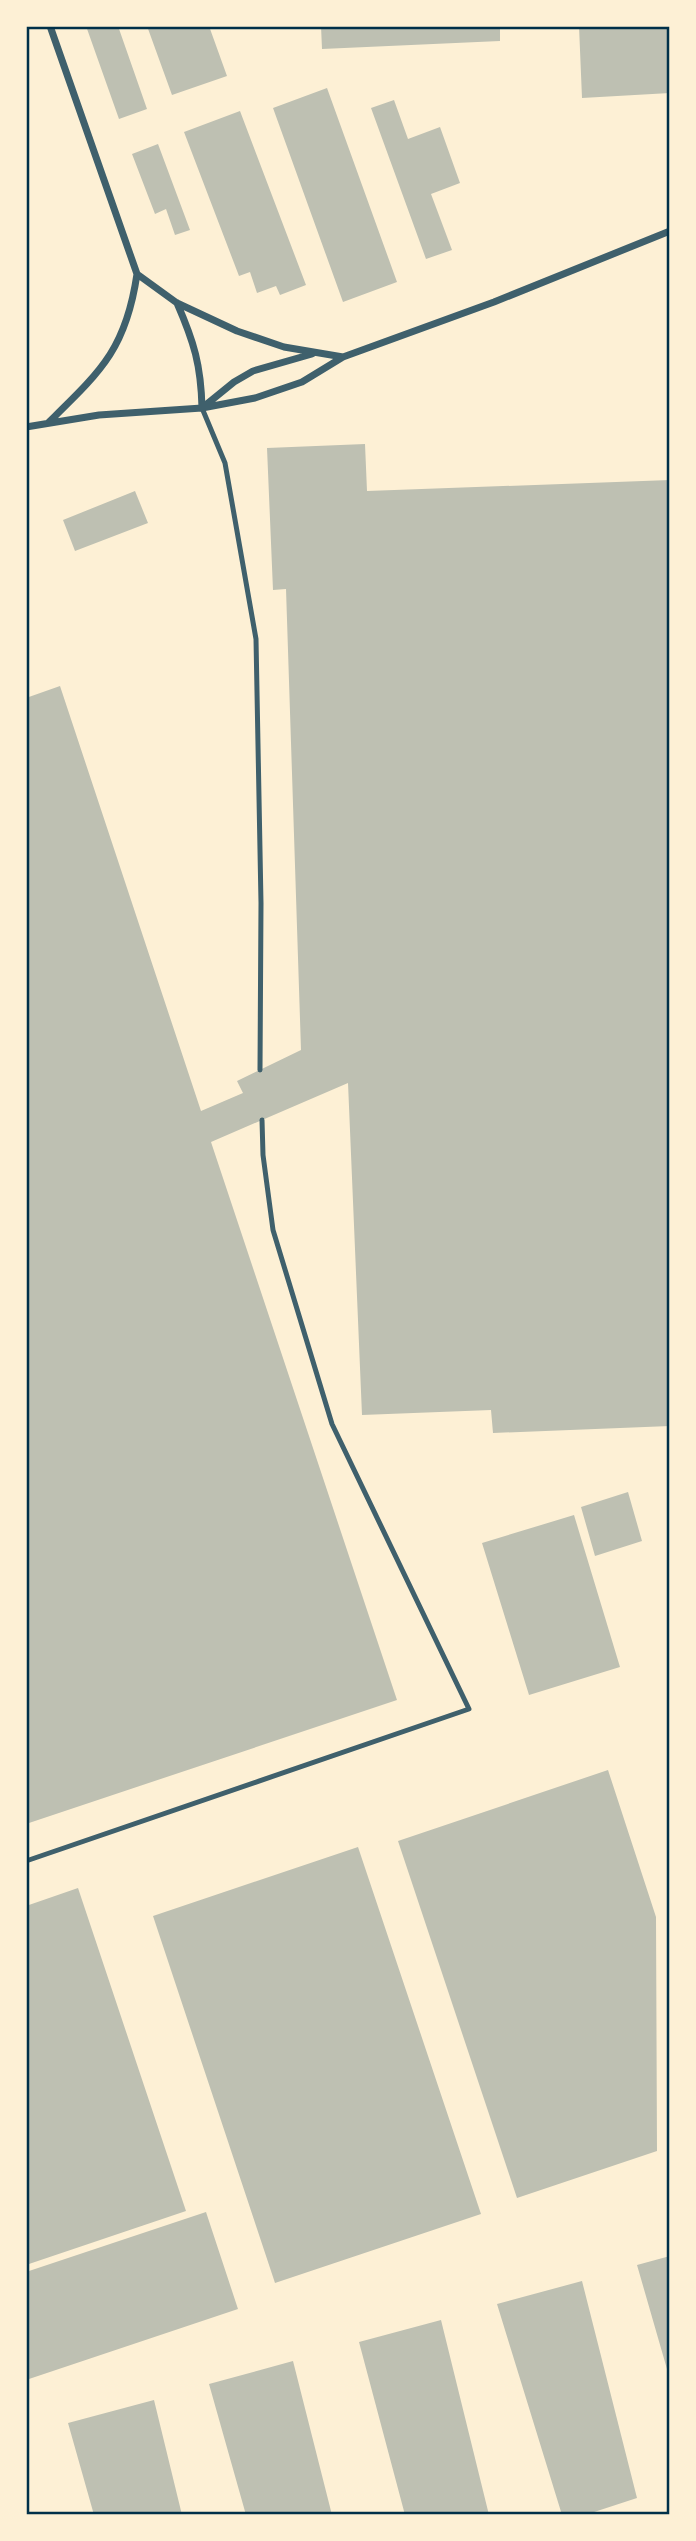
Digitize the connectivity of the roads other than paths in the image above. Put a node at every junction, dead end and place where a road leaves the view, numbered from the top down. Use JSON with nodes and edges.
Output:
{"nodes":[{"id":1,"x":50,"y":26,"type":"edge"},
{"id":2,"x":670,"y":231,"type":"edge"},
{"id":3,"x":137,"y":274,"type":"junction"},
{"id":4,"x":177,"y":303,"type":"junction"},
{"id":5,"x":314,"y":354,"type":"junction"},
{"id":6,"x":343,"y":357,"type":"junction"},
{"id":7,"x":202,"y":408,"type":"junction"},
{"id":8,"x":48,"y":422,"type":"junction"},
{"id":9,"x":26,"y":427,"type":"edge"},
{"id":10,"x":260,"y":1070,"type":"dead end"},
{"id":11,"x":262,"y":1120,"type":"dead end"},
{"id":12,"x":26,"y":1861,"type":"edge"}],
"edges":[{"from":1,"to":3,"type":"street"},
{"from":2,"to":6,"type":"street"},
{"from":3,"to":4,"type":"street"},
{"from":3,"to":8,"type":"street"},
{"from":4,"to":5,"type":"street"},
{"from":4,"to":7,"type":"street"},
{"from":5,"to":6,"type":"street"},
{"from":5,"to":7,"type":"street"},
{"from":6,"to":7,"type":"street"},
{"from":7,"to":8,"type":"street"},
{"from":7,"to":10,"type":"lane"},
{"from":8,"to":9,"type":"street"},
{"from":11,"to":12,"type":"lane"}]}
